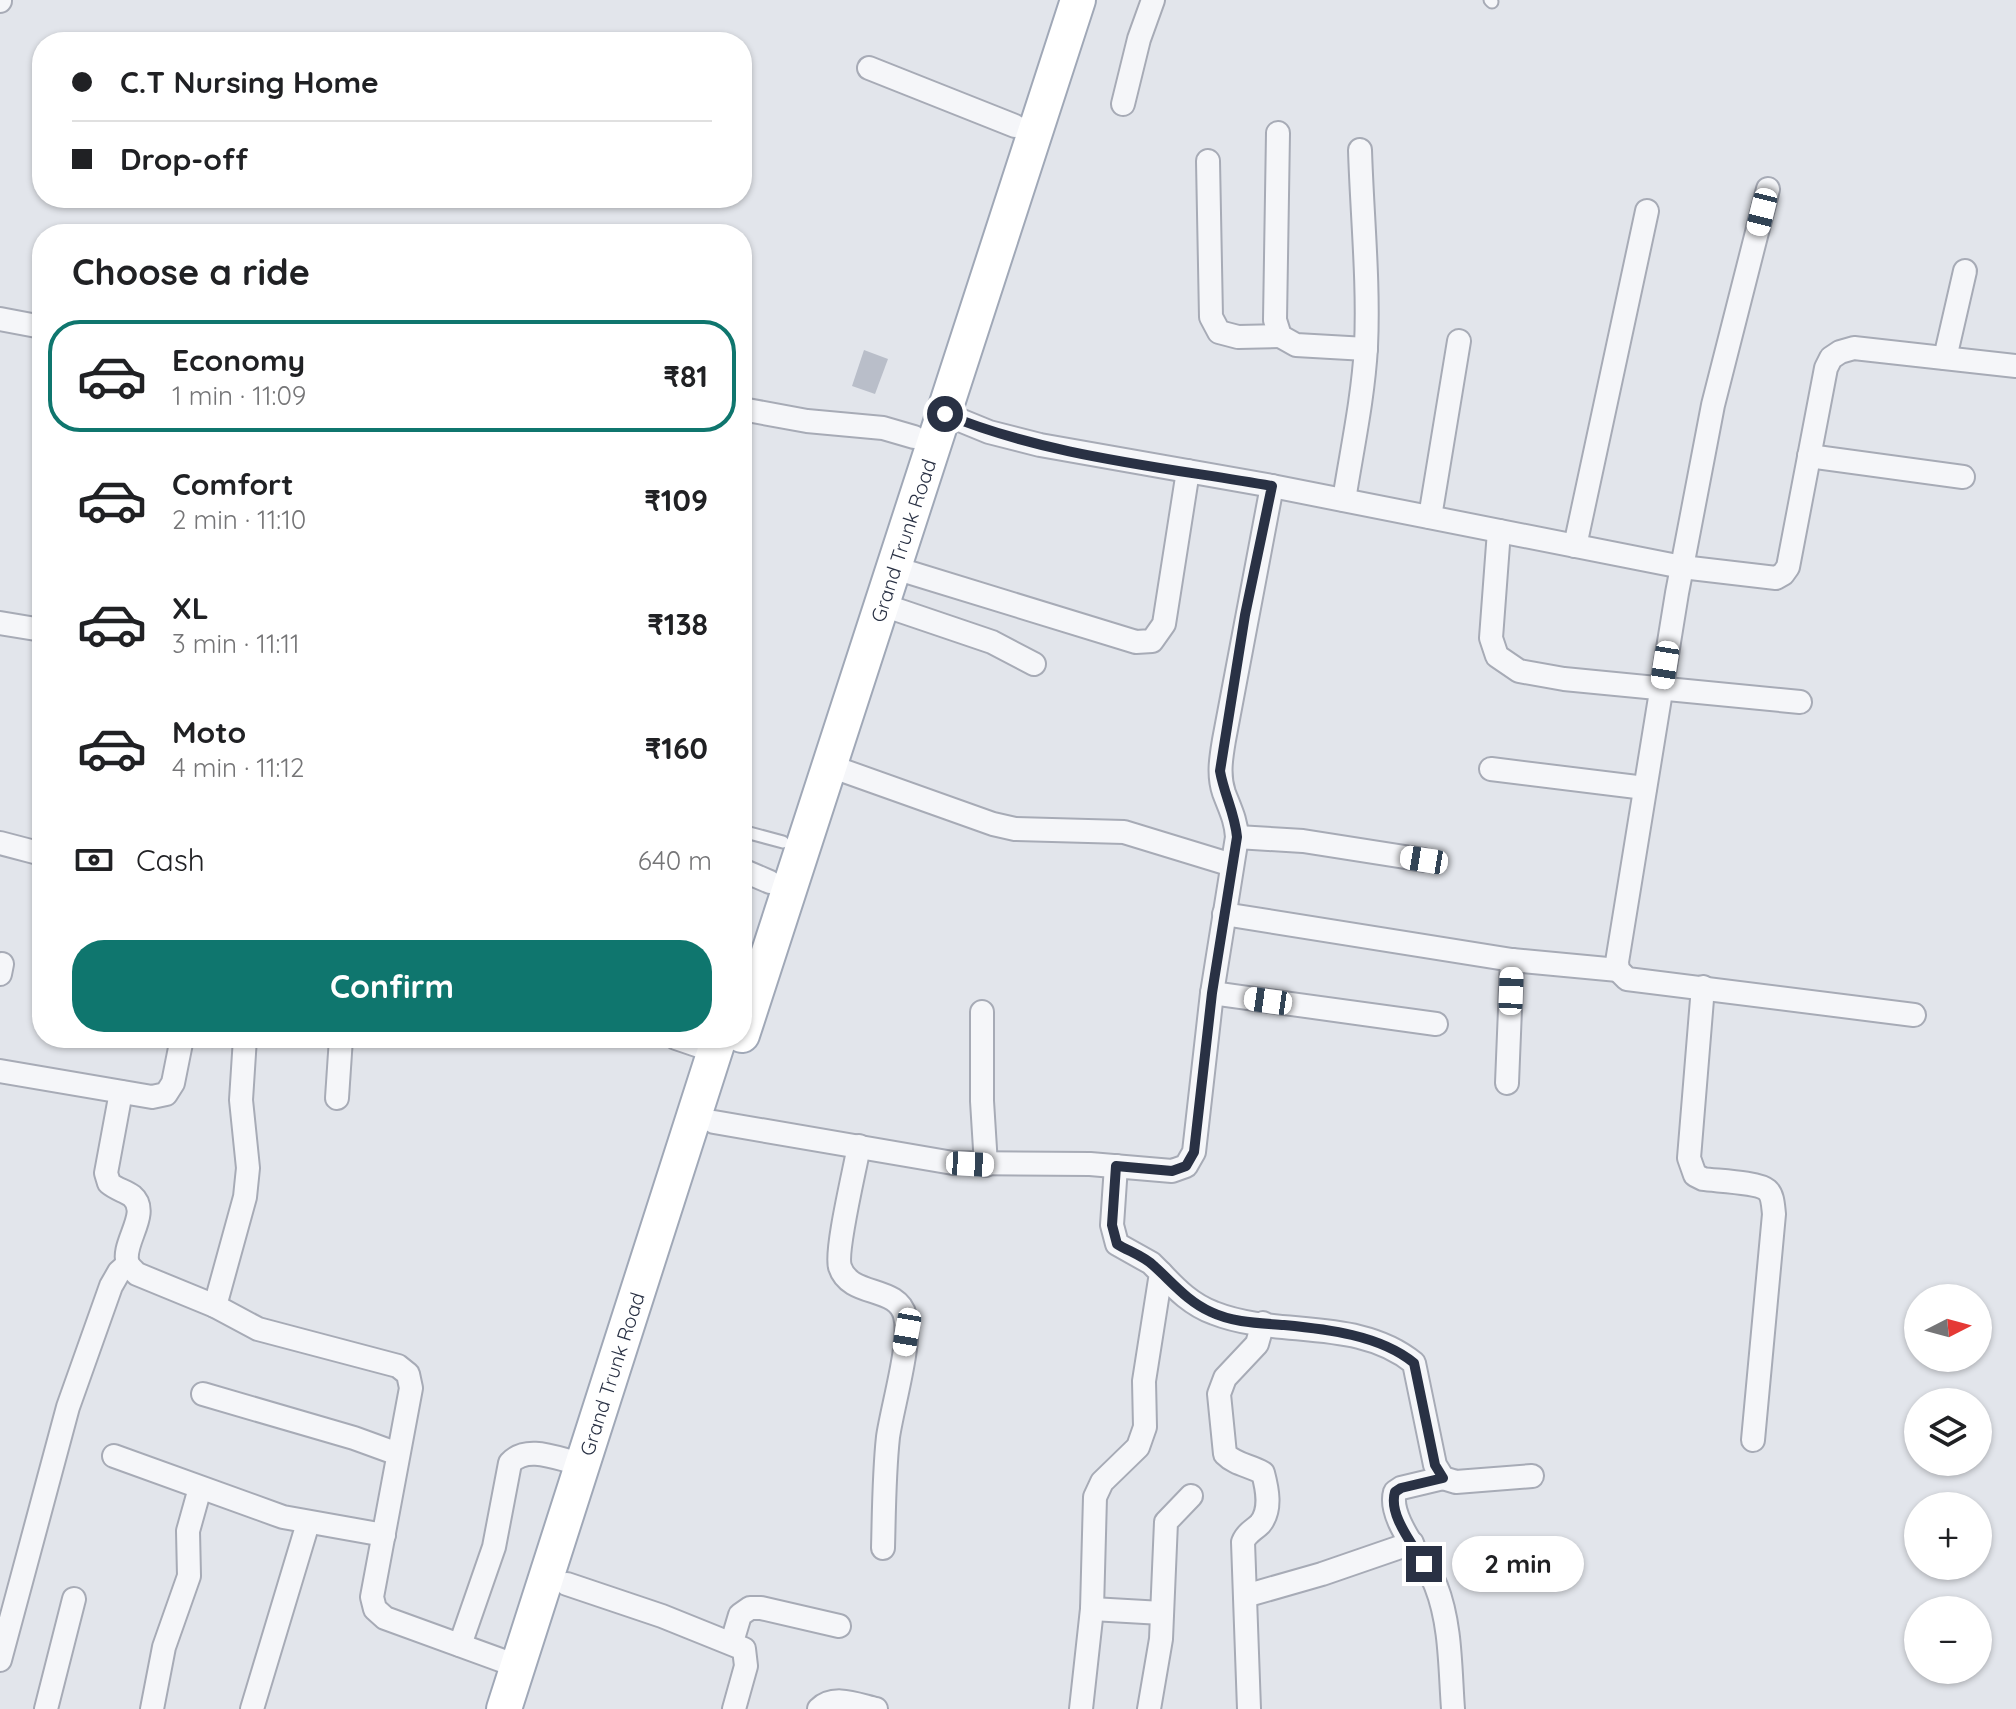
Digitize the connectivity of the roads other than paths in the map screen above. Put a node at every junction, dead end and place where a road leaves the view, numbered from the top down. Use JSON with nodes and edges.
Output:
{"nodes":[{"id":1,"x":1054,"y":0,"type":"edge"},
{"id":2,"x":1078,"y":0,"type":"edge"},
{"id":3,"x":1153,"y":0,"type":"edge"},
{"id":4,"x":869,"y":68,"type":"dead end"},
{"id":5,"x":1123,"y":104,"type":"dead end"},
{"id":6,"x":1015,"y":126,"type":"junction"},
{"id":7,"x":1278,"y":133,"type":"dead end"},
{"id":8,"x":1360,"y":150,"type":"dead end"},
{"id":9,"x":1208,"y":161,"type":"dead end"},
{"id":10,"x":1768,"y":189,"type":"dead end"},
{"id":11,"x":1647,"y":211,"type":"dead end"},
{"id":12,"x":1965,"y":271,"type":"dead end"},
{"id":13,"x":0,"y":319,"type":"edge"},
{"id":14,"x":32,"y":325,"type":"edge"},
{"id":15,"x":1280,"y":336,"type":"junction"},
{"id":16,"x":1459,"y":341,"type":"dead end"},
{"id":17,"x":1366,"y":349,"type":"junction"},
{"id":18,"x":1945,"y":358,"type":"junction"},
{"id":19,"x":2016,"y":366,"type":"edge"},
{"id":20,"x":752,"y":411,"type":"edge"},
{"id":21,"x":945,"y":414,"type":"junction"},
{"id":22,"x":914,"y":437,"type":"junction"},
{"id":23,"x":1809,"y":456,"type":"junction"},
{"id":24,"x":1188,"y":471,"type":"junction"},
{"id":25,"x":1963,"y":477,"type":"dead end"},
{"id":26,"x":1272,"y":486,"type":"junction"},
{"id":27,"x":1344,"y":500,"type":"junction"},
{"id":28,"x":1430,"y":517,"type":"junction"},
{"id":29,"x":1499,"y":531,"type":"junction"},
{"id":30,"x":1575,"y":546,"type":"junction"},
{"id":31,"x":1682,"y":567,"type":"junction"},
{"id":32,"x":895,"y":568,"type":"junction"},
{"id":33,"x":883,"y":605,"type":"junction"},
{"id":34,"x":0,"y":623,"type":"edge"},
{"id":35,"x":32,"y":628,"type":"edge"},
{"id":36,"x":1034,"y":664,"type":"dead end"},
{"id":37,"x":1661,"y":689,"type":"junction"},
{"id":38,"x":1800,"y":702,"type":"dead end"},
{"id":39,"x":830,"y":766,"type":"junction"},
{"id":40,"x":1491,"y":769,"type":"dead end"},
{"id":41,"x":1645,"y":788,"type":"junction"},
{"id":42,"x":752,"y":834,"type":"edge"},
{"id":43,"x":1237,"y":837,"type":"junction"},
{"id":44,"x":783,"y":842,"type":"junction"},
{"id":45,"x":0,"y":843,"type":"edge"},
{"id":46,"x":32,"y":851,"type":"edge"},
{"id":47,"x":1424,"y":860,"type":"dead end"},
{"id":48,"x":1232,"y":865,"type":"junction"},
{"id":49,"x":756,"y":876,"type":"edge"},
{"id":50,"x":752,"y":902,"type":"edge"},
{"id":51,"x":1224,"y":914,"type":"junction"},
{"id":52,"x":1512,"y":960,"type":"junction"},
{"id":53,"x":1618,"y":970,"type":"junction"},
{"id":54,"x":752,"y":978,"type":"edge"},
{"id":55,"x":1703,"y":987,"type":"junction"},
{"id":56,"x":1212,"y":993,"type":"junction"},
{"id":57,"x":982,"y":1012,"type":"dead end"},
{"id":58,"x":1914,"y":1015,"type":"dead end"},
{"id":59,"x":1436,"y":1024,"type":"dead end"},
{"id":60,"x":180,"y":1048,"type":"edge"},
{"id":61,"x":244,"y":1048,"type":"edge"},
{"id":62,"x":340,"y":1048,"type":"edge"},
{"id":63,"x":726,"y":1048,"type":"edge"},
{"id":64,"x":728,"y":1048,"type":"edge"},
{"id":65,"x":0,"y":1071,"type":"edge"},
{"id":66,"x":1507,"y":1083,"type":"dead end"},
{"id":67,"x":121,"y":1092,"type":"junction"},
{"id":68,"x":337,"y":1098,"type":"dead end"},
{"id":69,"x":714,"y":1122,"type":"junction"},
{"id":70,"x":859,"y":1146,"type":"junction"},
{"id":71,"x":986,"y":1165,"type":"junction"},
{"id":72,"x":1116,"y":1166,"type":"junction"},
{"id":73,"x":128,"y":1264,"type":"junction"},
{"id":74,"x":1161,"y":1273,"type":"junction"},
{"id":75,"x":215,"y":1306,"type":"junction"},
{"id":76,"x":1263,"y":1323,"type":"junction"},
{"id":77,"x":203,"y":1394,"type":"dead end"},
{"id":78,"x":1753,"y":1440,"type":"dead end"},
{"id":79,"x":398,"y":1454,"type":"junction"},
{"id":80,"x":114,"y":1456,"type":"dead end"},
{"id":81,"x":581,"y":1464,"type":"junction"},
{"id":82,"x":1532,"y":1476,"type":"dead end"},
{"id":83,"x":1443,"y":1478,"type":"junction"},
{"id":84,"x":200,"y":1488,"type":"junction"},
{"id":85,"x":1191,"y":1496,"type":"dead end"},
{"id":86,"x":308,"y":1523,"type":"junction"},
{"id":87,"x":384,"y":1535,"type":"junction"},
{"id":88,"x":1412,"y":1543,"type":"junction"},
{"id":89,"x":883,"y":1548,"type":"dead end"},
{"id":90,"x":567,"y":1584,"type":"junction"},
{"id":91,"x":1245,"y":1596,"type":"junction"},
{"id":92,"x":74,"y":1599,"type":"dead end"},
{"id":93,"x":1092,"y":1609,"type":"junction"},
{"id":94,"x":1162,"y":1613,"type":"junction"},
{"id":95,"x":839,"y":1626,"type":"dead end"},
{"id":96,"x":3,"y":1637,"type":"edge"},
{"id":97,"x":732,"y":1642,"type":"junction"},
{"id":98,"x":460,"y":1645,"type":"junction"},
{"id":99,"x":0,"y":1660,"type":"edge"},
{"id":100,"x":517,"y":1666,"type":"junction"},
{"id":101,"x":46,"y":1709,"type":"edge"},
{"id":102,"x":152,"y":1709,"type":"edge"},
{"id":103,"x":252,"y":1709,"type":"edge"},
{"id":104,"x":504,"y":1709,"type":"edge"},
{"id":105,"x":528,"y":1709,"type":"edge"},
{"id":106,"x":734,"y":1709,"type":"edge"},
{"id":107,"x":819,"y":1709,"type":"edge"},
{"id":108,"x":876,"y":1709,"type":"edge"},
{"id":109,"x":1081,"y":1709,"type":"edge"},
{"id":110,"x":1149,"y":1709,"type":"edge"},
{"id":111,"x":1249,"y":1709,"type":"edge"},
{"id":112,"x":1453,"y":1709,"type":"edge"}],
"edges":[{"from":1,"to":6,"type":"main road","name":"Grand Trunk Road"},
{"from":2,"to":21,"type":"main road","name":"Grand Trunk Road"},
{"from":3,"to":5,"type":"street"},
{"from":4,"to":6,"type":"street"},
{"from":6,"to":22,"type":"main road","name":"Grand Trunk Road"},
{"from":7,"to":15,"type":"street"},
{"from":8,"to":17,"type":"street"},
{"from":9,"to":15,"type":"street"},
{"from":10,"to":31,"type":"street"},
{"from":11,"to":30,"type":"street"},
{"from":12,"to":18,"type":"street"},
{"from":13,"to":14,"type":"street"},
{"from":15,"to":17,"type":"street"},
{"from":16,"to":28,"type":"street"},
{"from":17,"to":27,"type":"street"},
{"from":18,"to":19,"type":"street"},
{"from":18,"to":23,"type":"street"},
{"from":20,"to":22,"type":"street"},
{"from":21,"to":24,"type":"street"},
{"from":21,"to":32,"type":"main road","name":"Grand Trunk Road"},
{"from":22,"to":44,"type":"main road","name":"Grand Trunk Road"},
{"from":23,"to":25,"type":"street"},
{"from":23,"to":31,"type":"street"},
{"from":24,"to":26,"type":"street"},
{"from":24,"to":32,"type":"street"},
{"from":26,"to":27,"type":"street"},
{"from":26,"to":43,"type":"street"},
{"from":27,"to":28,"type":"street"},
{"from":28,"to":29,"type":"street"},
{"from":29,"to":30,"type":"street"},
{"from":29,"to":37,"type":"street"},
{"from":30,"to":31,"type":"street"},
{"from":31,"to":37,"type":"street"},
{"from":32,"to":33,"type":"main road","name":"Grand Trunk Road"},
{"from":33,"to":36,"type":"street"},
{"from":33,"to":39,"type":"main road","name":"Grand Trunk Road"},
{"from":34,"to":35,"type":"street"},
{"from":37,"to":38,"type":"street"},
{"from":37,"to":41,"type":"street"},
{"from":39,"to":48,"type":"street"},
{"from":39,"to":54,"type":"main road","name":"Grand Trunk Road"},
{"from":40,"to":41,"type":"street"},
{"from":41,"to":53,"type":"street"},
{"from":42,"to":44,"type":"lane"},
{"from":43,"to":47,"type":"street"},
{"from":43,"to":48,"type":"street"},
{"from":44,"to":49,"type":"main road","name":"Grand Trunk Road"},
{"from":45,"to":46,"type":"street"},
{"from":48,"to":51,"type":"street"},
{"from":49,"to":50,"type":"main road","name":"Grand Trunk Road"},
{"from":51,"to":52,"type":"street"},
{"from":51,"to":56,"type":"street"},
{"from":52,"to":53,"type":"street"},
{"from":52,"to":66,"type":"street"},
{"from":53,"to":55,"type":"street"},
{"from":55,"to":58,"type":"street"},
{"from":55,"to":78,"type":"street"},
{"from":56,"to":59,"type":"street"},
{"from":56,"to":72,"type":"street"},
{"from":57,"to":71,"type":"street"},
{"from":60,"to":67,"type":"street"},
{"from":61,"to":75,"type":"street"},
{"from":62,"to":68,"type":"street"},
{"from":63,"to":81,"type":"main road","name":"Grand Trunk Road"},
{"from":64,"to":69,"type":"main road","name":"Grand Trunk Road"},
{"from":65,"to":67,"type":"street"},
{"from":67,"to":73,"type":"street"},
{"from":69,"to":70,"type":"street"},
{"from":69,"to":90,"type":"main road","name":"Grand Trunk Road"},
{"from":70,"to":71,"type":"street"},
{"from":70,"to":89,"type":"street"},
{"from":71,"to":72,"type":"street"},
{"from":72,"to":74,"type":"street"},
{"from":73,"to":75,"type":"street"},
{"from":73,"to":96,"type":"street"},
{"from":74,"to":76,"type":"street"},
{"from":74,"to":93,"type":"street"},
{"from":75,"to":79,"type":"street"},
{"from":76,"to":83,"type":"street"},
{"from":76,"to":91,"type":"street"},
{"from":77,"to":79,"type":"street"},
{"from":79,"to":87,"type":"street"},
{"from":80,"to":84,"type":"street"},
{"from":81,"to":98,"type":"street"},
{"from":81,"to":100,"type":"main road","name":"Grand Trunk Road"},
{"from":82,"to":83,"type":"street"},
{"from":83,"to":88,"type":"street"},
{"from":84,"to":86,"type":"street"},
{"from":84,"to":102,"type":"street"},
{"from":85,"to":94,"type":"street"},
{"from":86,"to":87,"type":"street"},
{"from":86,"to":103,"type":"street"},
{"from":87,"to":98,"type":"street"},
{"from":88,"to":91,"type":"street"},
{"from":88,"to":112,"type":"street"},
{"from":90,"to":97,"type":"street"},
{"from":90,"to":105,"type":"main road","name":"Grand Trunk Road"},
{"from":91,"to":111,"type":"street"},
{"from":92,"to":101,"type":"street"},
{"from":93,"to":94,"type":"street"},
{"from":93,"to":109,"type":"street"},
{"from":94,"to":110,"type":"street"},
{"from":95,"to":97,"type":"street"},
{"from":96,"to":99,"type":"street"},
{"from":97,"to":106,"type":"street"},
{"from":98,"to":100,"type":"street"},
{"from":100,"to":104,"type":"main road","name":"Grand Trunk Road"},
{"from":107,"to":108,"type":"street"}]}
